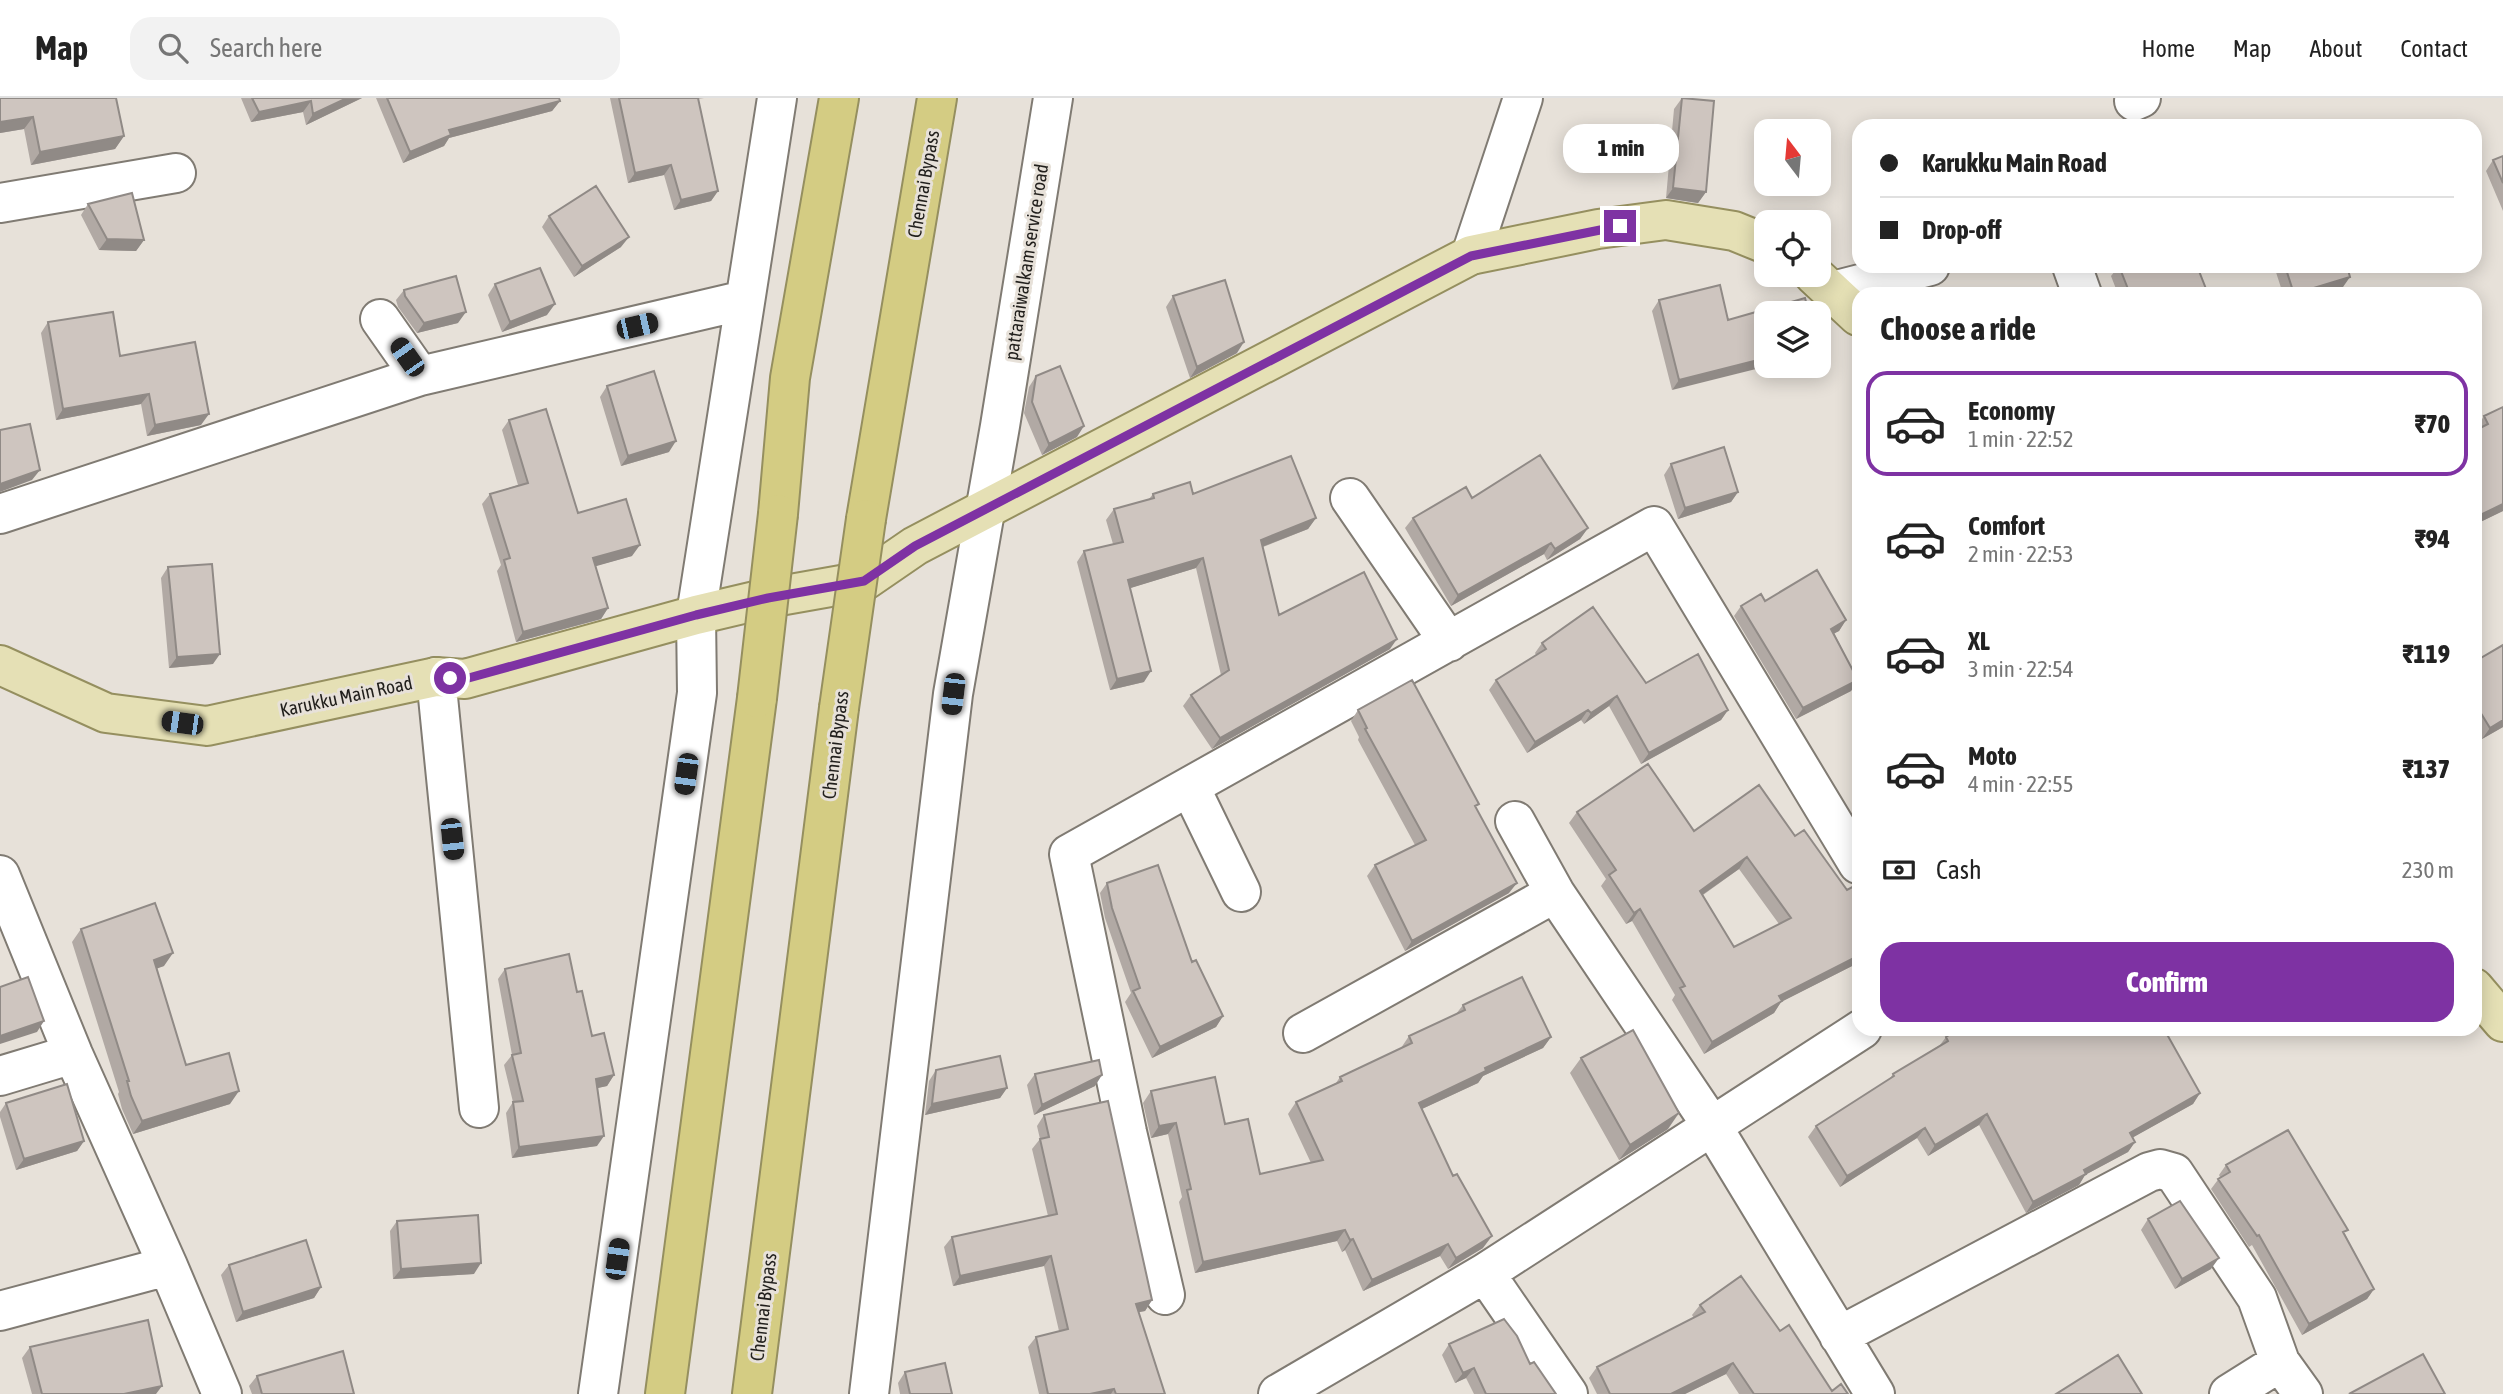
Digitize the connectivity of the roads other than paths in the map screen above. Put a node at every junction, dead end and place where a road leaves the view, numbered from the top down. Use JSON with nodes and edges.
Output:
{"nodes":[{"id":1,"x":777,"y":98,"type":"edge"},
{"id":2,"x":839,"y":98,"type":"edge"},
{"id":3,"x":937,"y":98,"type":"edge"},
{"id":4,"x":1053,"y":98,"type":"edge"},
{"id":5,"x":1523,"y":98,"type":"edge"},
{"id":6,"x":176,"y":173,"type":"dead end"},
{"id":7,"x":0,"y":204,"type":"edge"},
{"id":8,"x":1754,"y":239,"type":"edge"},
{"id":9,"x":1471,"y":256,"type":"junction"},
{"id":10,"x":1906,"y":273,"type":"edge"},
{"id":11,"x":1859,"y":287,"type":"edge"},
{"id":12,"x":1852,"y":289,"type":"edge"},
{"id":13,"x":1835,"y":294,"type":"edge"},
{"id":14,"x":745,"y":300,"type":"junction"},
{"id":15,"x":380,"y":319,"type":"dead end"},
{"id":16,"x":420,"y":376,"type":"junction"},
{"id":17,"x":1350,"y":498,"type":"dead end"},
{"id":18,"x":985,"y":509,"type":"junction"},
{"id":19,"x":0,"y":514,"type":"edge"},
{"id":20,"x":696,"y":615,"type":"junction"},
{"id":21,"x":1449,"y":642,"type":"junction"},
{"id":22,"x":0,"y":665,"type":"edge"},
{"id":23,"x":436,"y":677,"type":"junction"},
{"id":24,"x":1190,"y":787,"type":"junction"},
{"id":25,"x":1515,"y":821,"type":"dead end"},
{"id":26,"x":1852,"y":854,"type":"edge"},
{"id":27,"x":3,"y":890,"type":"edge"},
{"id":28,"x":1241,"y":892,"type":"dead end"},
{"id":29,"x":1555,"y":893,"type":"junction"},
{"id":30,"x":1303,"y":1033,"type":"dead end"},
{"id":31,"x":1852,"y":1035,"type":"edge"},
{"id":32,"x":73,"y":1054,"type":"junction"},
{"id":33,"x":0,"y":1076,"type":"edge"},
{"id":34,"x":479,"y":1108,"type":"dead end"},
{"id":35,"x":1712,"y":1126,"type":"junction"},
{"id":36,"x":168,"y":1266,"type":"junction"},
{"id":37,"x":1485,"y":1273,"type":"junction"},
{"id":38,"x":1166,"y":1294,"type":"dead end"},
{"id":39,"x":0,"y":1311,"type":"edge"},
{"id":40,"x":1839,"y":1336,"type":"junction"},
{"id":41,"x":2280,"y":1362,"type":"junction"},
{"id":42,"x":222,"y":1394,"type":"edge"},
{"id":43,"x":598,"y":1394,"type":"edge"},
{"id":44,"x":665,"y":1394,"type":"edge"},
{"id":45,"x":752,"y":1394,"type":"edge"},
{"id":46,"x":869,"y":1394,"type":"edge"},
{"id":47,"x":1278,"y":1394,"type":"edge"},
{"id":48,"x":1568,"y":1394,"type":"edge"},
{"id":49,"x":1875,"y":1394,"type":"edge"},
{"id":50,"x":2229,"y":1394,"type":"edge"},
{"id":51,"x":2303,"y":1394,"type":"edge"}],
"edges":[{"from":1,"to":14,"type":"street"},
{"from":2,"to":44,"type":"highway","bridge":true},
{"from":3,"to":45,"type":"highway","name":"Chennai Bypass","bridge":true},
{"from":4,"to":18,"type":"street","name":"pattaraiwalkam service road"},
{"from":5,"to":9,"type":"street"},
{"from":6,"to":7,"type":"street"},
{"from":8,"to":9,"type":"main road","name":"Karukku Main Road"},
{"from":9,"to":18,"type":"main road","name":"Karukku Main Road"},
{"from":10,"to":11,"type":"street"},
{"from":12,"to":13,"type":"street"},
{"from":14,"to":16,"type":"street"},
{"from":14,"to":20,"type":"street"},
{"from":15,"to":16,"type":"street"},
{"from":16,"to":19,"type":"street"},
{"from":17,"to":21,"type":"street"},
{"from":18,"to":20,"type":"main road","name":"Karukku Main Road"},
{"from":18,"to":46,"type":"street","name":"pattaraiwalkam service road"},
{"from":20,"to":23,"type":"main road","name":"Karukku Main Road"},
{"from":20,"to":43,"type":"street"},
{"from":21,"to":24,"type":"street"},
{"from":21,"to":26,"type":"street"},
{"from":22,"to":23,"type":"main road","name":"Karukku Main Road"},
{"from":23,"to":34,"type":"street"},
{"from":24,"to":28,"type":"street"},
{"from":24,"to":38,"type":"street"},
{"from":25,"to":29,"type":"street"},
{"from":27,"to":32,"type":"street"},
{"from":29,"to":30,"type":"street"},
{"from":29,"to":35,"type":"street"},
{"from":31,"to":35,"type":"street"},
{"from":32,"to":33,"type":"street"},
{"from":32,"to":36,"type":"street"},
{"from":35,"to":37,"type":"street"},
{"from":35,"to":40,"type":"street"},
{"from":36,"to":39,"type":"street"},
{"from":36,"to":42,"type":"street"},
{"from":37,"to":47,"type":"street"},
{"from":37,"to":48,"type":"street"},
{"from":40,"to":41,"type":"street"},
{"from":40,"to":49,"type":"street"},
{"from":41,"to":50,"type":"street"},
{"from":41,"to":51,"type":"street"}]}
